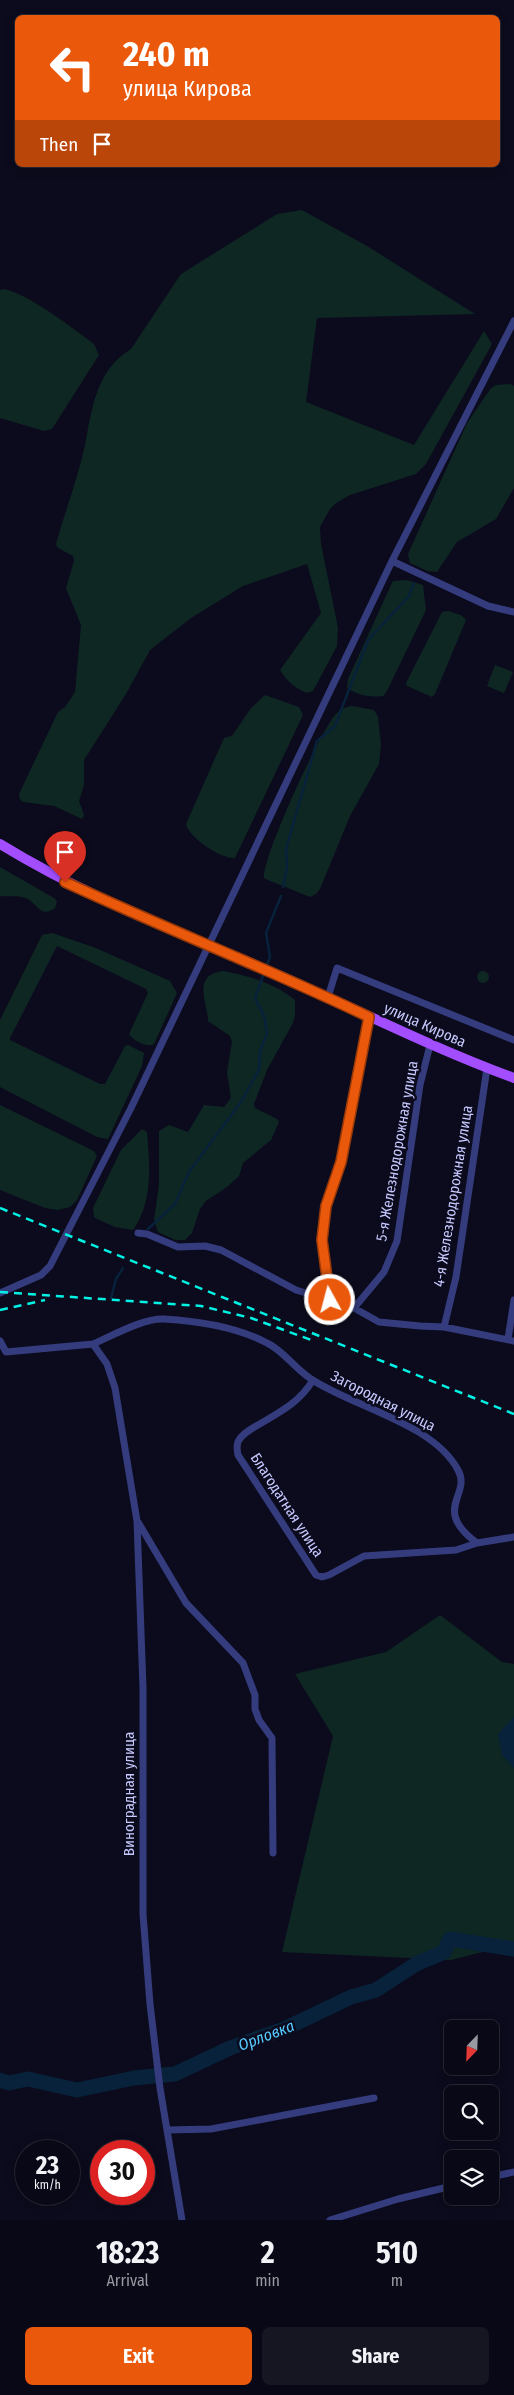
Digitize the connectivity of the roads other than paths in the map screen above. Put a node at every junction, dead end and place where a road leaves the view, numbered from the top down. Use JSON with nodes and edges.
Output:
{"nodes":[{"id":1,"x":514,"y":321,"type":"edge"},
{"id":2,"x":392,"y":561,"type":"junction"},
{"id":3,"x":514,"y":612,"type":"edge"},
{"id":4,"x":0,"y":844,"type":"edge"},
{"id":5,"x":209,"y":946,"type":"junction"},
{"id":6,"x":328,"y":997,"type":"junction"},
{"id":7,"x":369,"y":1017,"type":"junction"},
{"id":8,"x":514,"y":1040,"type":"edge"},
{"id":9,"x":430,"y":1045,"type":"junction"},
{"id":10,"x":487,"y":1068,"type":"junction"},
{"id":11,"x":514,"y":1078,"type":"edge"},
{"id":12,"x":138,"y":1233,"type":"dead end"},
{"id":13,"x":0,"y":1293,"type":"edge"},
{"id":14,"x":330,"y":1300,"type":"junction"},
{"id":15,"x":514,"y":1300,"type":"edge"},
{"id":16,"x":354,"y":1308,"type":"junction"},
{"id":17,"x":444,"y":1327,"type":"junction"},
{"id":18,"x":511,"y":1340,"type":"edge"},
{"id":19,"x":0,"y":1341,"type":"edge"},
{"id":20,"x":93,"y":1344,"type":"junction"},
{"id":21,"x":312,"y":1380,"type":"junction"},
{"id":22,"x":137,"y":1521,"type":"junction"},
{"id":23,"x":514,"y":1538,"type":"edge"},
{"id":24,"x":476,"y":1543,"type":"junction"},
{"id":25,"x":273,"y":1853,"type":"dead end"},
{"id":26,"x":374,"y":2098,"type":"dead end"},
{"id":27,"x":168,"y":2130,"type":"junction"},
{"id":28,"x":514,"y":2172,"type":"edge"},
{"id":29,"x":499,"y":2175,"type":"edge"},
{"id":30,"x":444,"y":2188,"type":"edge"},
{"id":31,"x":182,"y":2220,"type":"edge"},
{"id":32,"x":330,"y":2220,"type":"edge"}],
"edges":[{"from":1,"to":2,"type":"street"},
{"from":2,"to":3,"type":"street"},
{"from":2,"to":5,"type":"street"},
{"from":4,"to":5,"type":"main road","name":"улица Кирова"},
{"from":5,"to":6,"type":"main road","name":"улица Кирова"},
{"from":5,"to":13,"type":"street"},
{"from":6,"to":7,"type":"main road","name":"улица Кирова"},
{"from":6,"to":8,"type":"street"},
{"from":7,"to":9,"type":"main road","name":"улица Кирова"},
{"from":7,"to":14,"type":"street"},
{"from":9,"to":10,"type":"main road","name":"улица Кирова"},
{"from":9,"to":16,"type":"street","name":"5-я Железнодорожная улица"},
{"from":10,"to":11,"type":"main road","name":"улица Кирова"},
{"from":10,"to":17,"type":"street","name":"4-я Железнодорожная улица"},
{"from":12,"to":14,"type":"street"},
{"from":14,"to":16,"type":"street"},
{"from":15,"to":18,"type":"street"},
{"from":16,"to":17,"type":"street"},
{"from":17,"to":18,"type":"street"},
{"from":19,"to":20,"type":"street"},
{"from":20,"to":21,"type":"street","name":"Загородная улица"},
{"from":20,"to":22,"type":"street","name":"Виноградная улица"},
{"from":21,"to":24,"type":"street","name":"Загородная улица"},
{"from":21,"to":24,"type":"street","name":"Благодатная улица"},
{"from":22,"to":25,"type":"street","name":"Виноградная улица"},
{"from":22,"to":27,"type":"street","name":"Виноградная улица"},
{"from":23,"to":24,"type":"street"},
{"from":26,"to":27,"type":"street"},
{"from":27,"to":31,"type":"street"},
{"from":28,"to":29,"type":"street"},
{"from":30,"to":32,"type":"street"}]}
